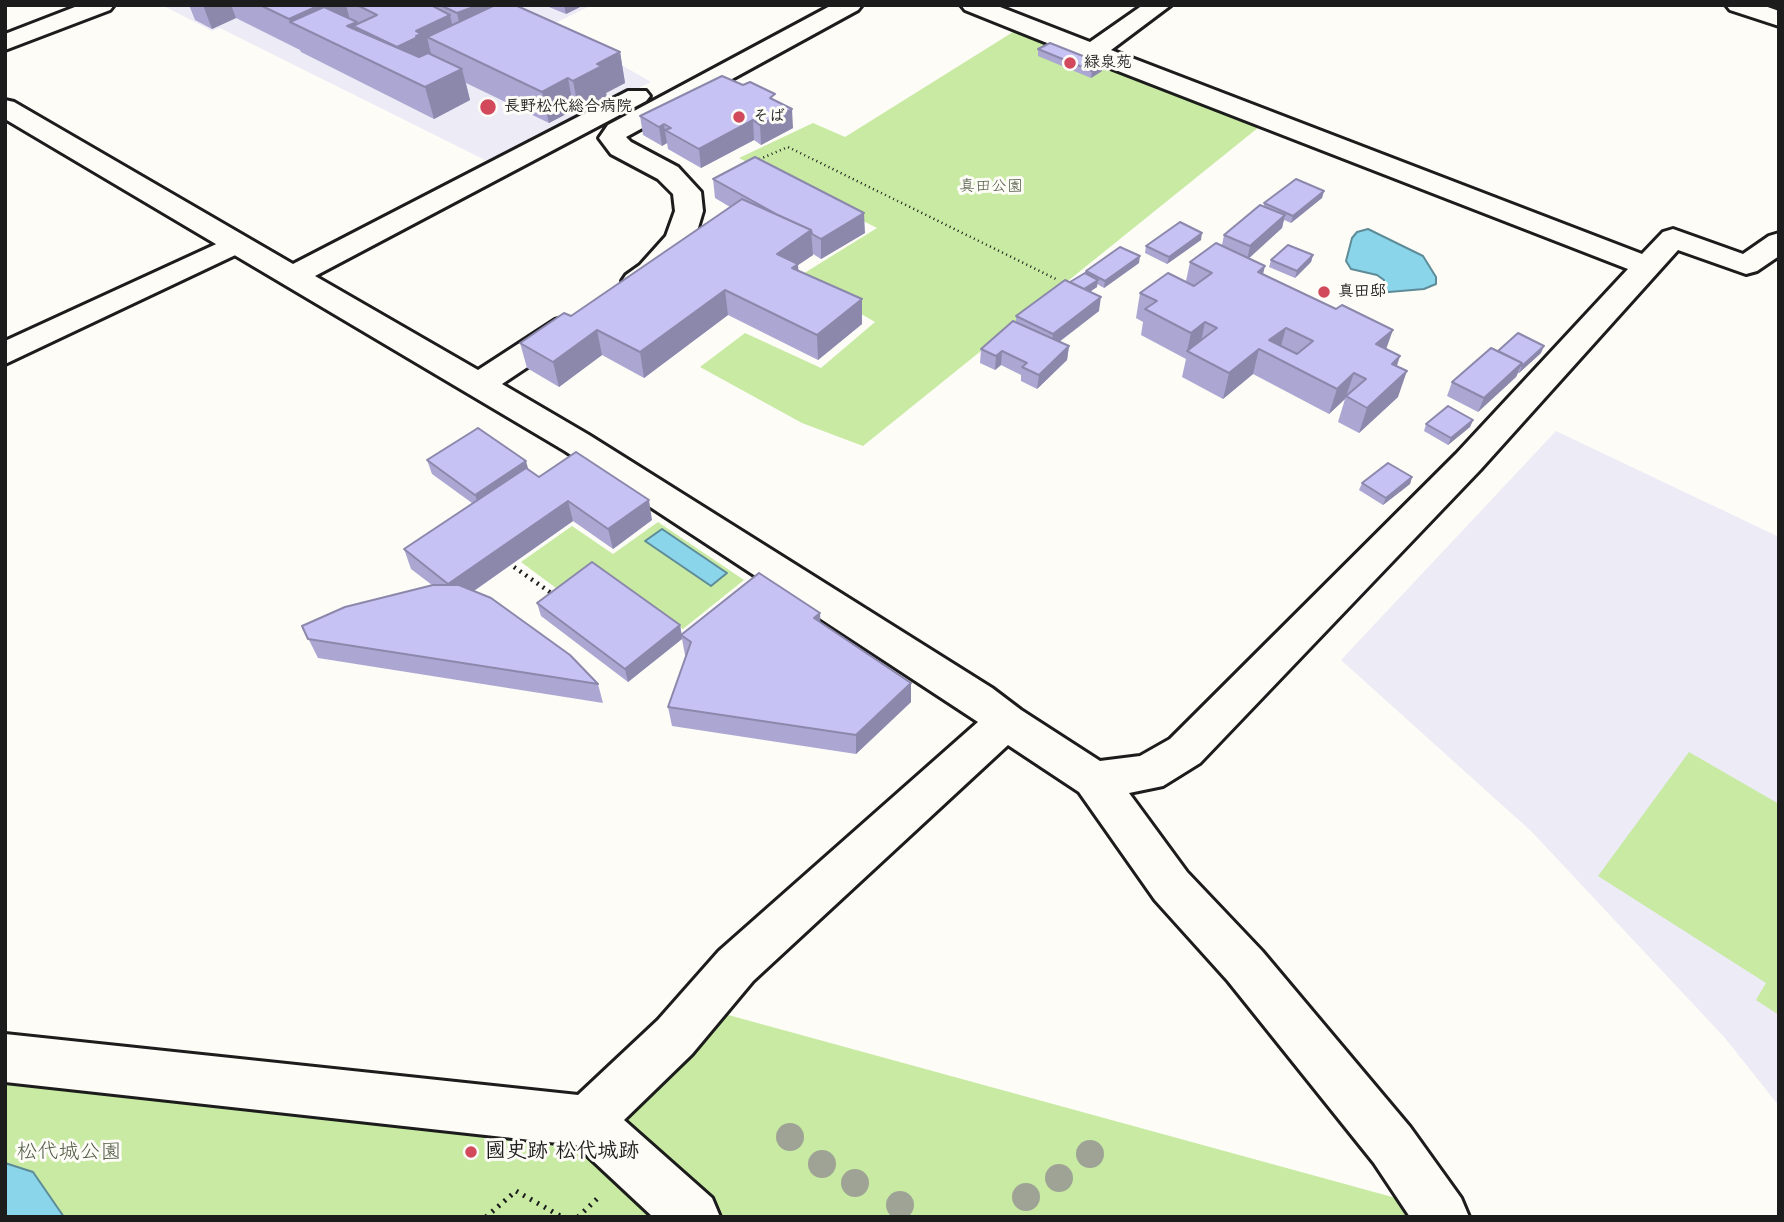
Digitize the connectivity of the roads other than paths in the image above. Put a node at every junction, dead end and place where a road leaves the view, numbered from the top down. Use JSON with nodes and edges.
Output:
{"nodes":[{"id":1,"x":102,"y":5,"type":"edge"},
{"id":2,"x":811,"y":5,"type":"edge"},
{"id":3,"x":850,"y":5,"type":"edge"},
{"id":4,"x":973,"y":5,"type":"edge"},
{"id":5,"x":1159,"y":5,"type":"edge"},
{"id":6,"x":1738,"y":5,"type":"edge"},
{"id":7,"x":1779,"y":19,"type":"edge"},
{"id":8,"x":5,"y":43,"type":"edge"},
{"id":9,"x":1091,"y":52,"type":"junction"},
{"id":10,"x":5,"y":108,"type":"edge"},
{"id":11,"x":1779,"y":242,"type":"edge"},
{"id":12,"x":236,"y":243,"type":"junction"},
{"id":13,"x":1647,"y":266,"type":"junction"},
{"id":14,"x":292,"y":276,"type":"junction"},
{"id":15,"x":617,"y":294,"type":"edge"},
{"id":16,"x":593,"y":309,"type":"edge"},
{"id":17,"x":5,"y":354,"type":"edge"},
{"id":18,"x":477,"y":386,"type":"junction"},
{"id":19,"x":1006,"y":722,"type":"junction"},
{"id":20,"x":1094,"y":779,"type":"junction"},
{"id":21,"x":5,"y":1058,"type":"edge"},
{"id":22,"x":587,"y":1121,"type":"junction"},
{"id":23,"x":693,"y":1217,"type":"edge"},
{"id":24,"x":1442,"y":1217,"type":"edge"}],
"edges":[{"from":1,"to":8,"type":"street"},
{"from":2,"to":14,"type":"street"},
{"from":3,"to":15,"type":"street"},
{"from":4,"to":9,"type":"street"},
{"from":5,"to":9,"type":"street"},
{"from":6,"to":7,"type":"street"},
{"from":9,"to":13,"type":"street"},
{"from":10,"to":12,"type":"street"},
{"from":11,"to":13,"type":"street"},
{"from":12,"to":14,"type":"street"},
{"from":12,"to":17,"type":"street"},
{"from":13,"to":20,"type":"street"},
{"from":14,"to":18,"type":"street"},
{"from":16,"to":18,"type":"street"},
{"from":18,"to":19,"type":"street"},
{"from":19,"to":20,"type":"street"},
{"from":19,"to":22,"type":"street"},
{"from":20,"to":24,"type":"street"},
{"from":21,"to":22,"type":"street"},
{"from":22,"to":23,"type":"street"}]}
